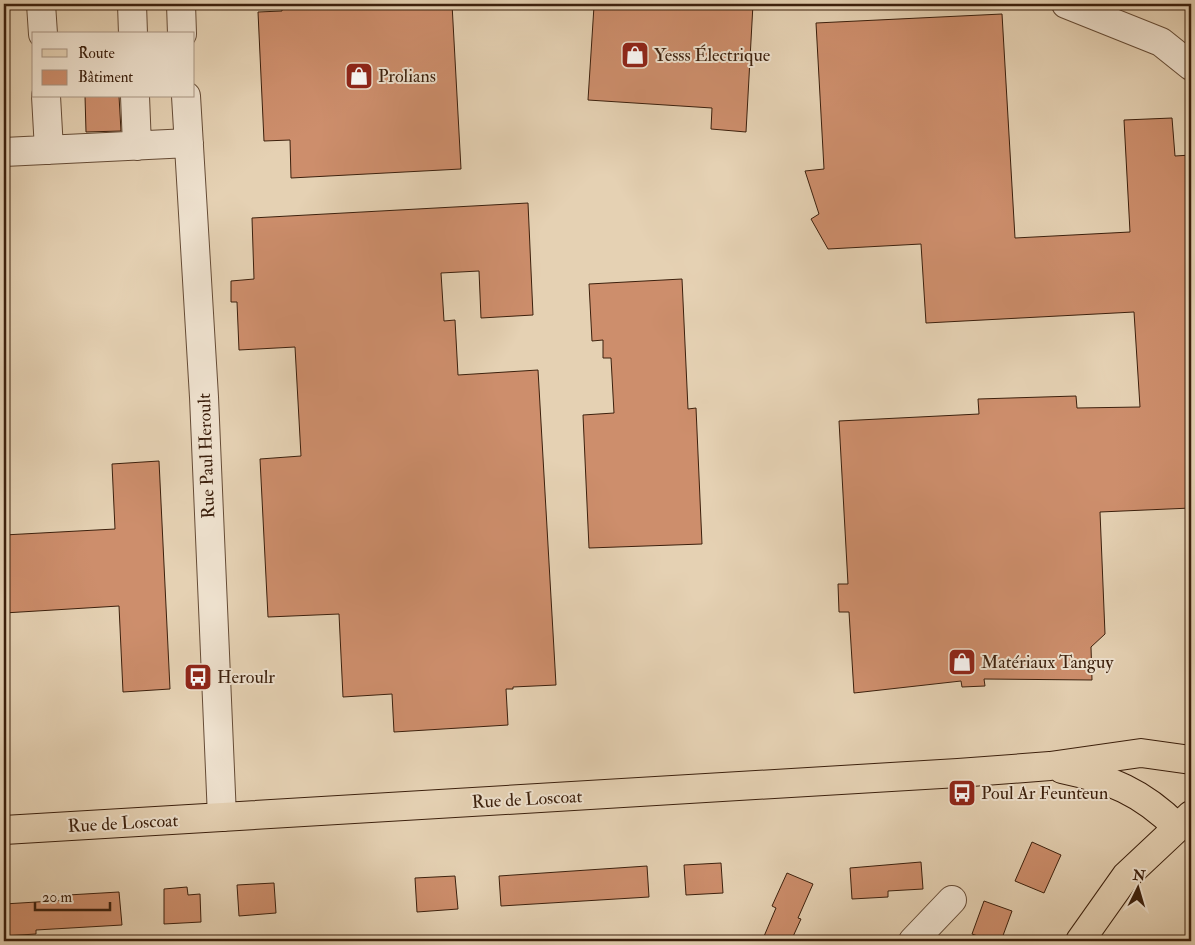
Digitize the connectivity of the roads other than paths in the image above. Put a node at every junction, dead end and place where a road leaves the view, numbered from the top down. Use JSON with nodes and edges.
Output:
{"nodes":[{"id":1,"x":42,"y":4,"type":"edge"},
{"id":2,"x":132,"y":4,"type":"edge"},
{"id":3,"x":180,"y":4,"type":"edge"},
{"id":4,"x":1066,"y":4,"type":"edge"},
{"id":5,"x":43,"y":32,"type":"edge"},
{"id":6,"x":133,"y":32,"type":"edge"},
{"id":7,"x":182,"y":32,"type":"edge"},
{"id":8,"x":1191,"y":66,"type":"edge"},
{"id":9,"x":46,"y":98,"type":"edge"},
{"id":10,"x":135,"y":98,"type":"edge"},
{"id":11,"x":186,"y":98,"type":"edge"},
{"id":12,"x":189,"y":143,"type":"junction"},
{"id":13,"x":137,"y":146,"type":"junction"},
{"id":14,"x":49,"y":150,"type":"junction"},
{"id":15,"x":4,"y":152,"type":"edge"},
{"id":16,"x":1191,"y":760,"type":"edge"},
{"id":17,"x":1050,"y":766,"type":"junction"},
{"id":18,"x":222,"y":817,"type":"junction"},
{"id":19,"x":1184,"y":821,"type":"edge"},
{"id":20,"x":4,"y":830,"type":"edge"},
{"id":21,"x":952,"y":900,"type":"dead end"},
{"id":22,"x":913,"y":941,"type":"edge"},
{"id":23,"x":1080,"y":941,"type":"edge"}],
"edges":[{"from":1,"to":5,"type":"street"},
{"from":2,"to":6,"type":"street"},
{"from":3,"to":7,"type":"street"},
{"from":4,"to":8,"type":"street"},
{"from":9,"to":14,"type":"street"},
{"from":10,"to":13,"type":"street"},
{"from":11,"to":12,"type":"street","name":"Rue Paul Heroult"},
{"from":12,"to":13,"type":"street"},
{"from":12,"to":18,"type":"street","name":"Rue Paul Heroult"},
{"from":13,"to":14,"type":"street"},
{"from":14,"to":15,"type":"street"},
{"from":16,"to":17,"type":"main road","name":"Rue de Loscoat"},
{"from":17,"to":18,"type":"main road","name":"Rue de Loscoat"},
{"from":17,"to":19,"type":"main road","name":"Rue de Loscoat"},
{"from":18,"to":20,"type":"main road","name":"Rue de Loscoat"},
{"from":19,"to":23,"type":"main road"},
{"from":21,"to":22,"type":"street"}]}
